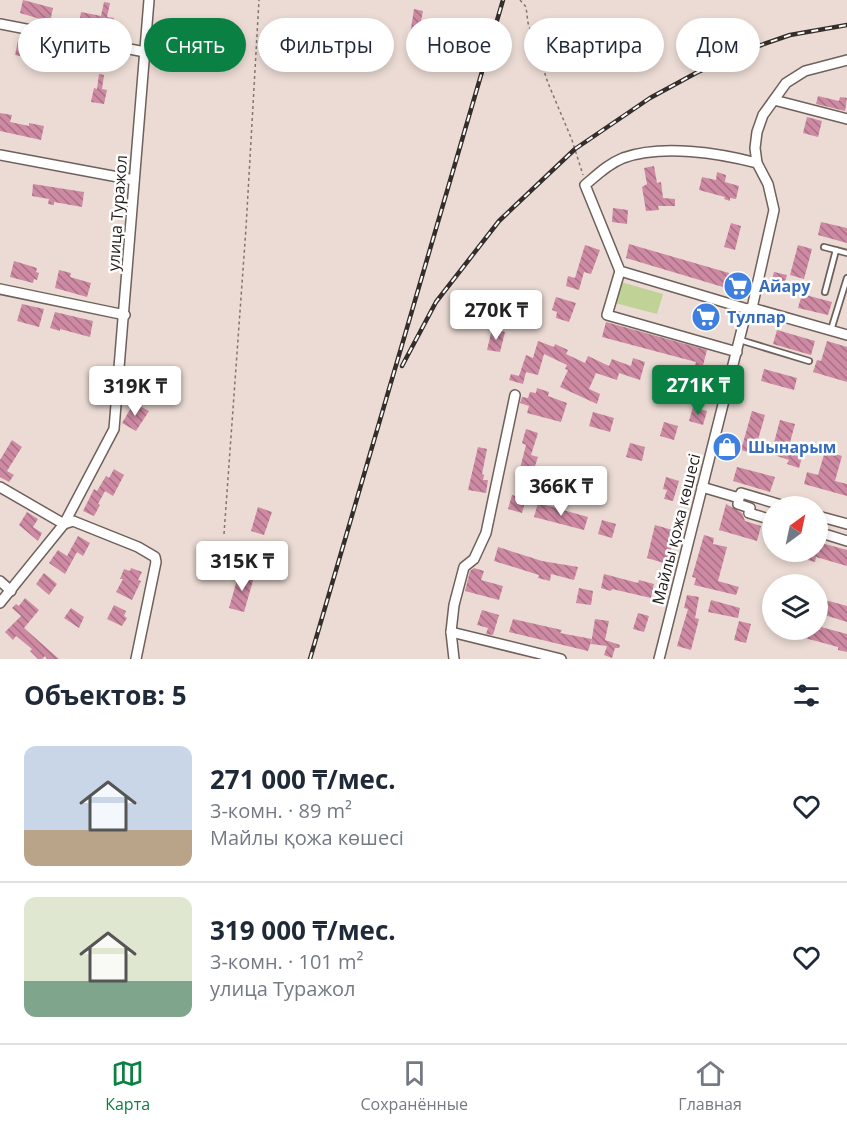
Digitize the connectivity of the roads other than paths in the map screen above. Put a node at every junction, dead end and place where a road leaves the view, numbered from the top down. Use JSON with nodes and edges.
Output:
{"nodes":[{"id":1,"x":149,"y":0,"type":"edge"},
{"id":2,"x":148,"y":18,"type":"edge"},
{"id":3,"x":0,"y":24,"type":"edge"},
{"id":4,"x":144,"y":52,"type":"edge"},
{"id":5,"x":847,"y":60,"type":"edge"},
{"id":6,"x":144,"y":64,"type":"edge"},
{"id":7,"x":774,"y":100,"type":"junction"},
{"id":8,"x":847,"y":119,"type":"edge"},
{"id":9,"x":0,"y":155,"type":"edge"},
{"id":10,"x":758,"y":163,"type":"junction"},
{"id":11,"x":134,"y":180,"type":"junction"},
{"id":12,"x":824,"y":247,"type":"dead end"},
{"id":13,"x":836,"y":250,"type":"junction"},
{"id":14,"x":847,"y":253,"type":"edge"},
{"id":15,"x":620,"y":271,"type":"junction"},
{"id":16,"x":847,"y":278,"type":"edge"},
{"id":17,"x":0,"y":289,"type":"edge"},
{"id":18,"x":825,"y":292,"type":"dead end"},
{"id":19,"x":749,"y":308,"type":"junction"},
{"id":20,"x":125,"y":315,"type":"junction"},
{"id":21,"x":831,"y":330,"type":"junction"},
{"id":22,"x":847,"y":334,"type":"edge"},
{"id":23,"x":740,"y":340,"type":"junction"},
{"id":24,"x":737,"y":352,"type":"junction"},
{"id":25,"x":809,"y":361,"type":"dead end"},
{"id":26,"x":515,"y":395,"type":"dead end"},
{"id":27,"x":0,"y":487,"type":"edge"},
{"id":28,"x":702,"y":487,"type":"junction"},
{"id":29,"x":739,"y":498,"type":"junction"},
{"id":30,"x":762,"y":499,"type":"edge"},
{"id":31,"x":762,"y":516,"type":"edge"},
{"id":32,"x":828,"y":519,"type":"edge"},
{"id":33,"x":64,"y":524,"type":"junction"},
{"id":34,"x":847,"y":524,"type":"edge"},
{"id":35,"x":828,"y":535,"type":"edge"},
{"id":36,"x":847,"y":541,"type":"edge"},
{"id":37,"x":0,"y":581,"type":"edge"},
{"id":38,"x":11,"y":591,"type":"junction"},
{"id":39,"x":0,"y":603,"type":"edge"},
{"id":40,"x":451,"y":632,"type":"junction"},
{"id":41,"x":136,"y":659,"type":"edge"},
{"id":42,"x":454,"y":659,"type":"edge"},
{"id":43,"x":561,"y":659,"type":"edge"},
{"id":44,"x":659,"y":659,"type":"edge"}],
"edges":[{"from":1,"to":2,"type":"street","name":"улица Туражол"},
{"from":3,"to":4,"type":"street"},
{"from":5,"to":7,"type":"street","name":"Майлы қожа көшесі"},
{"from":6,"to":11,"type":"street","name":"улица Туражол"},
{"from":7,"to":8,"type":"street"},
{"from":7,"to":10,"type":"street","name":"Майлы қожа көшесі"},
{"from":9,"to":11,"type":"street"},
{"from":10,"to":15,"type":"street"},
{"from":10,"to":19,"type":"street","name":"Майлы қожа көшесі"},
{"from":11,"to":20,"type":"street","name":"улица Туражол"},
{"from":12,"to":13,"type":"lane"},
{"from":13,"to":14,"type":"lane"},
{"from":13,"to":18,"type":"lane"},
{"from":15,"to":19,"type":"street"},
{"from":15,"to":24,"type":"street"},
{"from":16,"to":21,"type":"lane"},
{"from":17,"to":20,"type":"street"},
{"from":19,"to":21,"type":"street"},
{"from":19,"to":23,"type":"street","name":"Майлы қожа көшесі"},
{"from":20,"to":33,"type":"street","name":"улица Туражол"},
{"from":21,"to":22,"type":"street"},
{"from":23,"to":24,"type":"street","name":"Майлы қожа көшесі"},
{"from":23,"to":25,"type":"lane"},
{"from":24,"to":28,"type":"street","name":"Майлы қожа көшесі"},
{"from":26,"to":40,"type":"street"},
{"from":27,"to":33,"type":"street"},
{"from":28,"to":29,"type":"street"},
{"from":28,"to":44,"type":"street","name":"Майлы қожа көшесі"},
{"from":29,"to":30,"type":"street"},
{"from":29,"to":31,"type":"street"},
{"from":32,"to":34,"type":"street"},
{"from":33,"to":38,"type":"street"},
{"from":33,"to":41,"type":"street"},
{"from":35,"to":36,"type":"street"},
{"from":37,"to":38,"type":"street"},
{"from":38,"to":39,"type":"street"},
{"from":40,"to":42,"type":"street"},
{"from":40,"to":43,"type":"street"}]}
